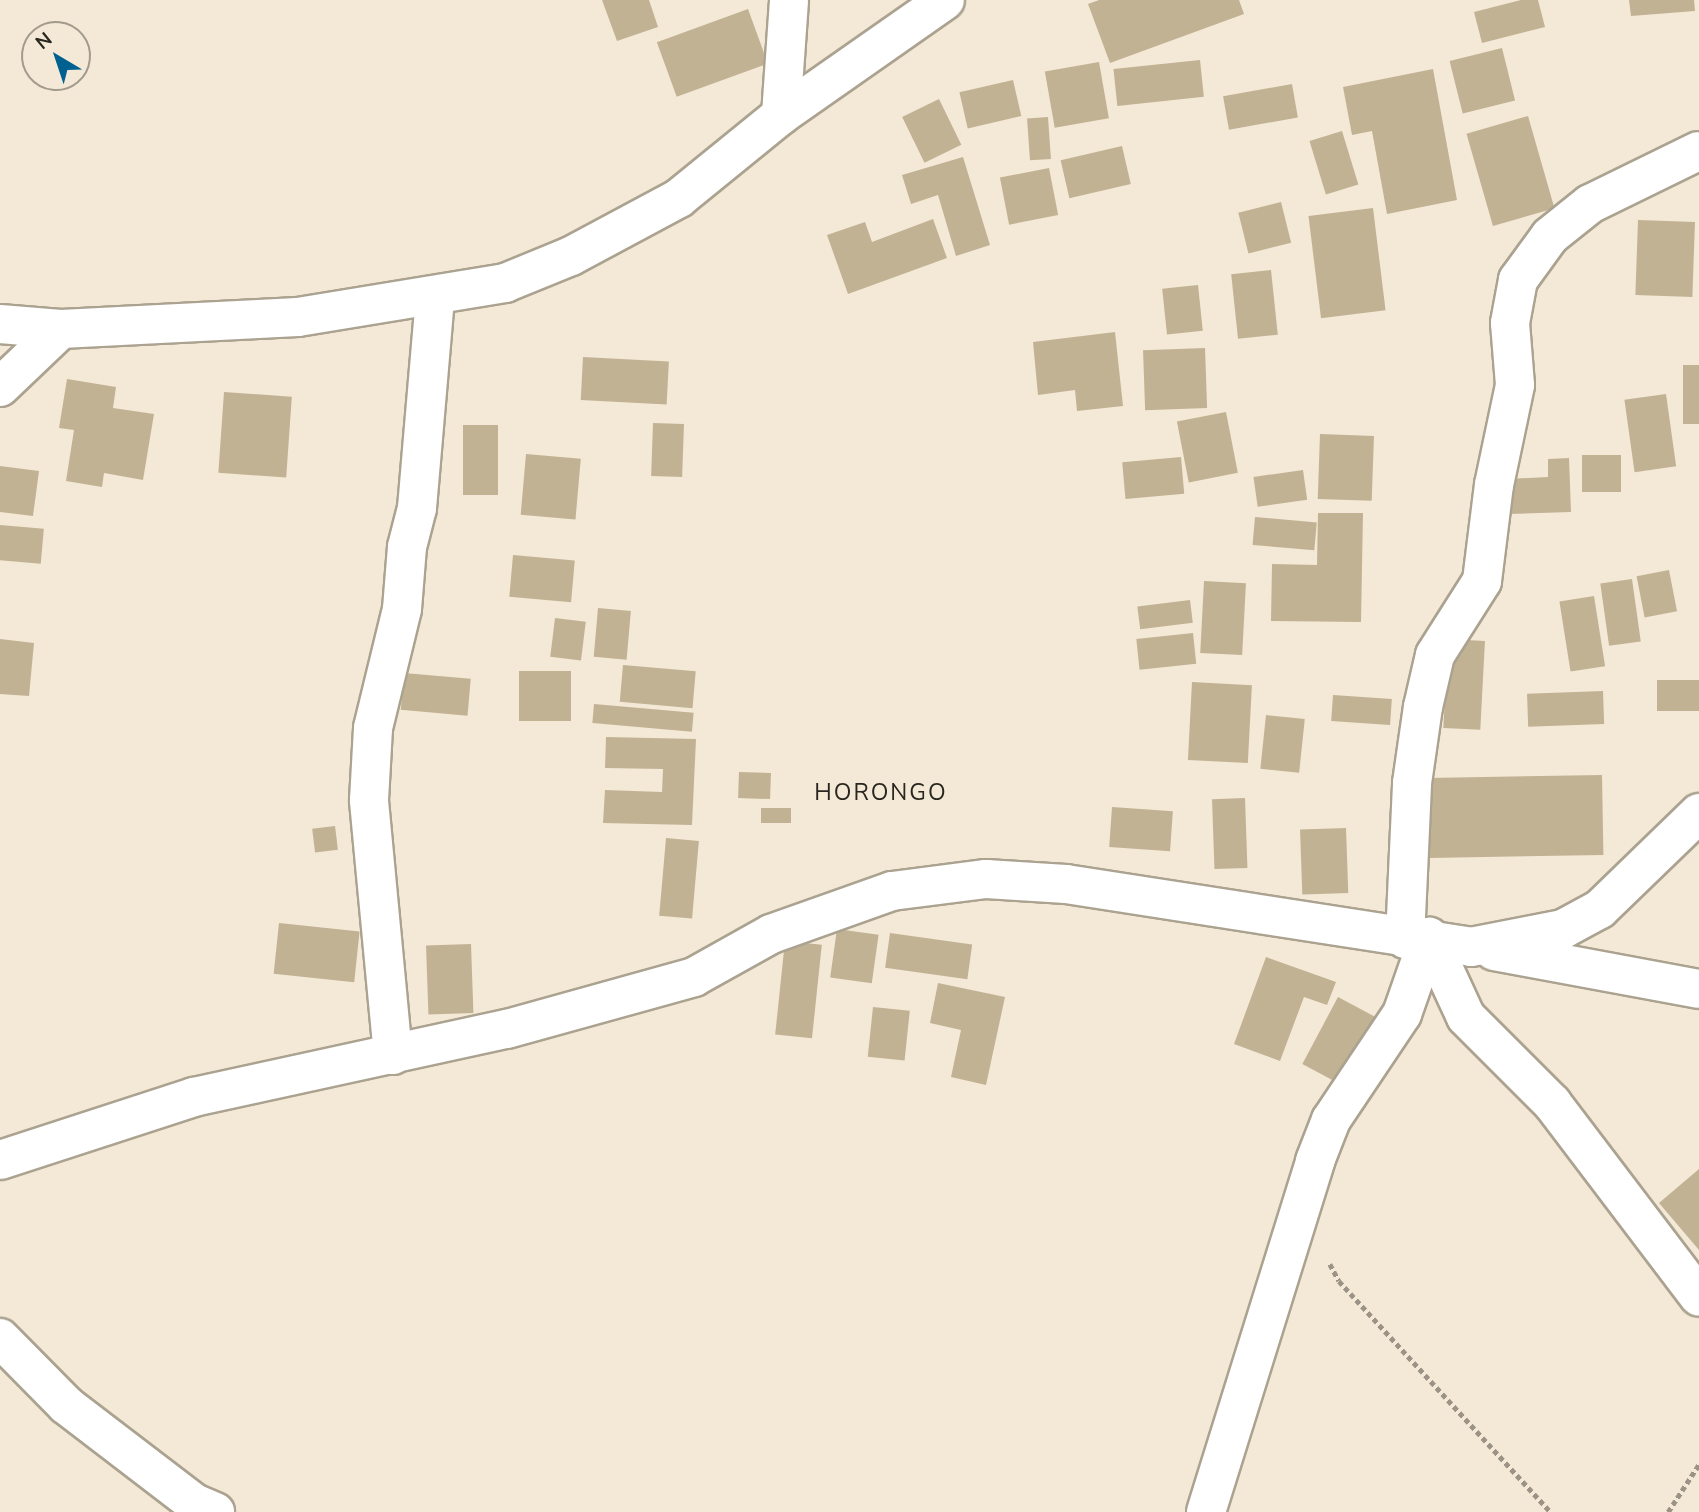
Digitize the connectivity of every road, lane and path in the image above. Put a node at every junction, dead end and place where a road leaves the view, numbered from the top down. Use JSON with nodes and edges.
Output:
{"nodes":[{"id":1,"x":789,"y":0,"type":"edge"},
{"id":2,"x":945,"y":0,"type":"edge"},
{"id":3,"x":781,"y":115,"type":"junction"},
{"id":4,"x":1698,"y":151,"type":"edge"},
{"id":5,"x":435,"y":299,"type":"junction"},
{"id":6,"x":0,"y":324,"type":"edge"},
{"id":7,"x":61,"y":329,"type":"junction"},
{"id":8,"x":0,"y":387,"type":"edge"},
{"id":9,"x":1699,"y":813,"type":"edge"},
{"id":10,"x":1417,"y":938,"type":"junction"},
{"id":11,"x":1471,"y":947,"type":"junction"},
{"id":12,"x":1699,"y":989,"type":"edge"},
{"id":13,"x":393,"y":1055,"type":"junction"},
{"id":14,"x":0,"y":1160,"type":"edge"},
{"id":15,"x":1302,"y":1210,"type":"junction"},
{"id":16,"x":1699,"y":1297,"type":"edge"},
{"id":17,"x":0,"y":1338,"type":"edge"},
{"id":18,"x":1699,"y":1464,"type":"edge"},
{"id":19,"x":215,"y":1512,"type":"edge"},
{"id":20,"x":1206,"y":1512,"type":"edge"},
{"id":21,"x":1551,"y":1512,"type":"edge"},
{"id":22,"x":1668,"y":1512,"type":"edge"}],
"edges":[{"from":1,"to":3,"type":"street"},
{"from":2,"to":3,"type":"street"},
{"from":3,"to":5,"type":"street"},
{"from":4,"to":10,"type":"street"},
{"from":5,"to":7,"type":"street"},
{"from":5,"to":13,"type":"street"},
{"from":6,"to":7,"type":"street"},
{"from":7,"to":8,"type":"street"},
{"from":9,"to":11,"type":"street"},
{"from":10,"to":11,"type":"street"},
{"from":10,"to":13,"type":"street"},
{"from":10,"to":15,"type":"street"},
{"from":10,"to":16,"type":"street"},
{"from":11,"to":12,"type":"street"},
{"from":13,"to":14,"type":"street"},
{"from":15,"to":20,"type":"street"},
{"from":15,"to":21,"type":"path"},
{"from":17,"to":19,"type":"street"},
{"from":18,"to":22,"type":"path"}]}
